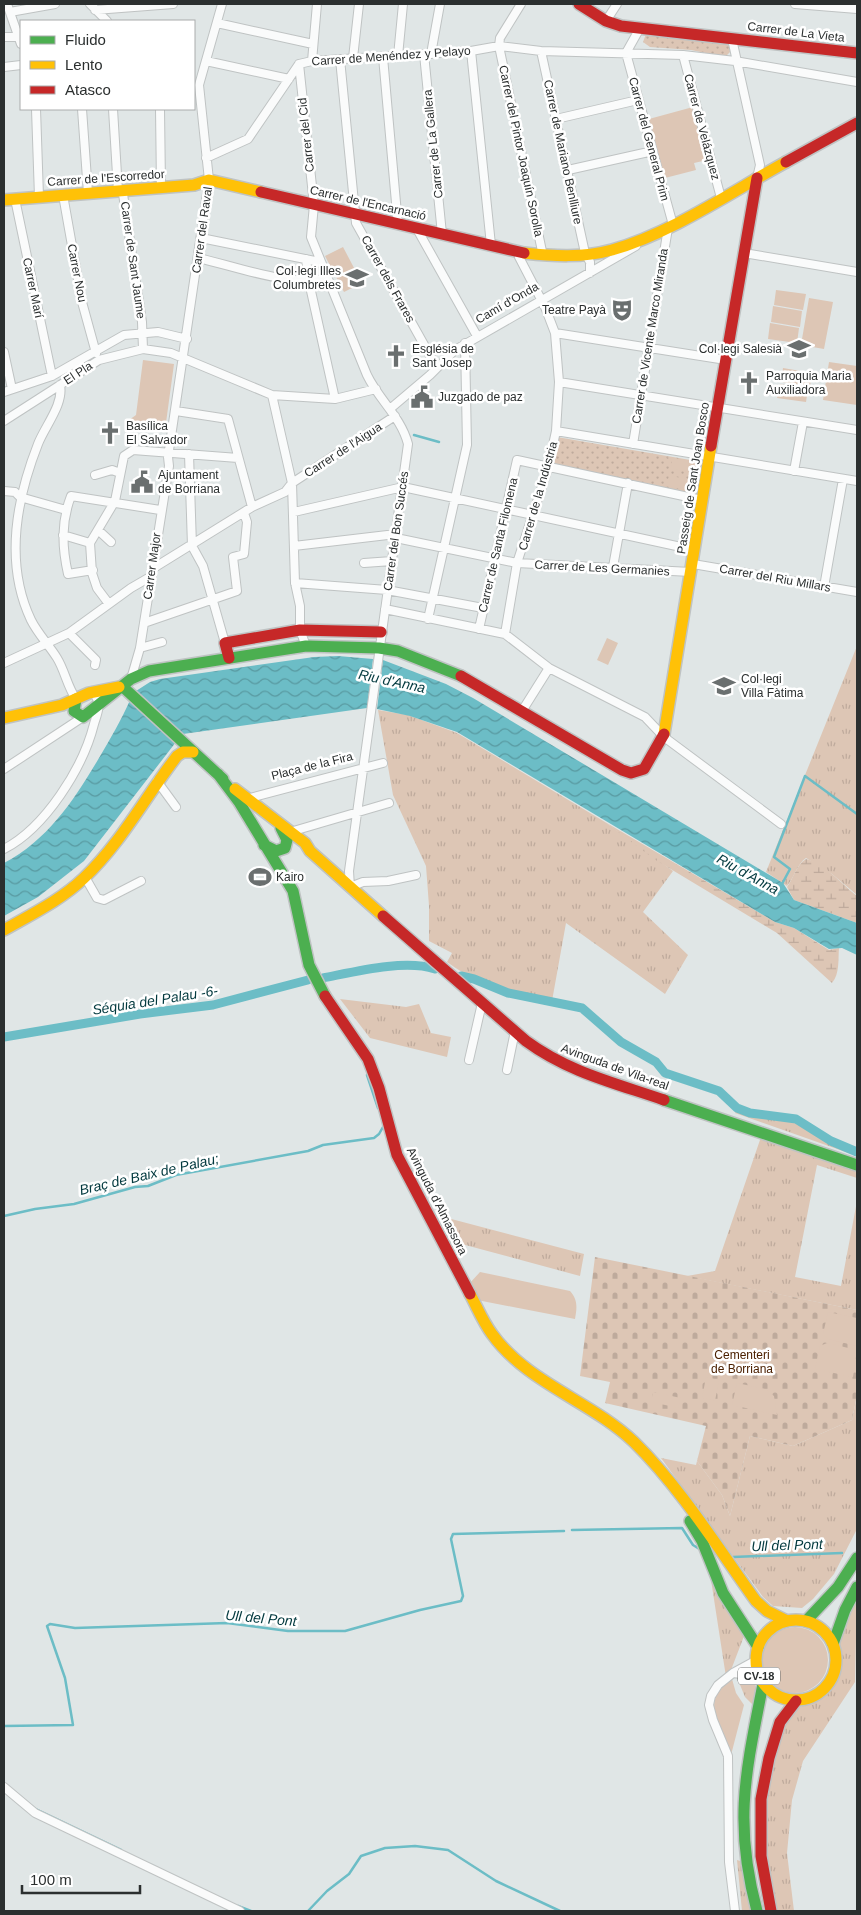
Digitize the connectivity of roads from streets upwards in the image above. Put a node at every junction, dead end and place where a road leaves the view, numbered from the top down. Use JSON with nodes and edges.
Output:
{"nodes":[{"id":1,"x":7,"y":4,"type":"edge"},
{"id":2,"x":55,"y":4,"type":"edge"},
{"id":3,"x":173,"y":4,"type":"edge"},
{"id":4,"x":222,"y":4,"type":"edge"},
{"id":5,"x":318,"y":4,"type":"edge"},
{"id":6,"x":359,"y":4,"type":"edge"},
{"id":7,"x":403,"y":4,"type":"edge"},
{"id":8,"x":440,"y":4,"type":"edge"},
{"id":9,"x":521,"y":4,"type":"edge"},
{"id":10,"x":578,"y":4,"type":"edge"},
{"id":11,"x":617,"y":4,"type":"edge"},
{"id":12,"x":795,"y":4,"type":"edge"},
{"id":13,"x":92,"y":7,"type":"edge"},
{"id":14,"x":857,"y":10,"type":"edge"},
{"id":15,"x":10,"y":12,"type":"junction"},
{"id":16,"x":106,"y":20,"type":"edge"},
{"id":17,"x":606,"y":21,"type":"junction"},
{"id":18,"x":217,"y":22,"type":"junction"},
{"id":19,"x":640,"y":28,"type":"junction"},
{"id":20,"x":4,"y":37,"type":"edge"},
{"id":21,"x":732,"y":39,"type":"junction"},
{"id":22,"x":20,"y":40,"type":"edge"},
{"id":23,"x":313,"y":44,"type":"junction"},
{"id":24,"x":499,"y":46,"type":"junction"},
{"id":25,"x":471,"y":51,"type":"junction"},
{"id":26,"x":541,"y":51,"type":"junction"},
{"id":27,"x":626,"y":53,"type":"junction"},
{"id":28,"x":857,"y":53,"type":"edge"},
{"id":29,"x":427,"y":54,"type":"junction"},
{"id":30,"x":683,"y":55,"type":"junction"},
{"id":31,"x":383,"y":56,"type":"junction"},
{"id":32,"x":398,"y":56,"type":"junction"},
{"id":33,"x":353,"y":58,"type":"junction"},
{"id":34,"x":340,"y":59,"type":"junction"},
{"id":35,"x":206,"y":61,"type":"junction"},
{"id":36,"x":312,"y":61,"type":"junction"},
{"id":37,"x":735,"y":61,"type":"junction"},
{"id":38,"x":299,"y":64,"type":"junction"},
{"id":39,"x":20,"y":65,"type":"edge"},
{"id":40,"x":4,"y":67,"type":"edge"},
{"id":41,"x":289,"y":79,"type":"junction"},
{"id":42,"x":857,"y":82,"type":"edge"},
{"id":43,"x":196,"y":84,"type":"edge"},
{"id":44,"x":638,"y":100,"type":"junction"},
{"id":45,"x":36,"y":110,"type":"edge"},
{"id":46,"x":82,"y":110,"type":"edge"},
{"id":47,"x":113,"y":110,"type":"edge"},
{"id":48,"x":160,"y":110,"type":"edge"},
{"id":49,"x":556,"y":119,"type":"junction"},
{"id":50,"x":857,"y":123,"type":"edge"},
{"id":51,"x":652,"y":151,"type":"junction"},
{"id":52,"x":206,"y":158,"type":"junction"},
{"id":53,"x":760,"y":165,"type":"junction"},
{"id":54,"x":775,"y":169,"type":"junction"},
{"id":55,"x":568,"y":170,"type":"junction"},
{"id":56,"x":757,"y":178,"type":"junction"},
{"id":57,"x":209,"y":180,"type":"junction"},
{"id":58,"x":161,"y":188,"type":"junction"},
{"id":59,"x":118,"y":191,"type":"junction"},
{"id":60,"x":88,"y":193,"type":"junction"},
{"id":61,"x":63,"y":195,"type":"junction"},
{"id":62,"x":39,"y":197,"type":"junction"},
{"id":63,"x":721,"y":198,"type":"junction"},
{"id":64,"x":9,"y":199,"type":"edge"},
{"id":65,"x":314,"y":205,"type":"junction"},
{"id":66,"x":355,"y":215,"type":"junction"},
{"id":67,"x":398,"y":225,"type":"junction"},
{"id":68,"x":670,"y":226,"type":"junction"},
{"id":69,"x":417,"y":229,"type":"junction"},
{"id":70,"x":442,"y":234,"type":"junction"},
{"id":71,"x":201,"y":238,"type":"junction"},
{"id":72,"x":649,"y":238,"type":"junction"},
{"id":73,"x":491,"y":245,"type":"junction"},
{"id":74,"x":521,"y":253,"type":"junction"},
{"id":75,"x":585,"y":254,"type":"junction"},
{"id":76,"x":744,"y":254,"type":"junction"},
{"id":77,"x":544,"y":256,"type":"junction"},
{"id":78,"x":198,"y":258,"type":"junction"},
{"id":79,"x":306,"y":259,"type":"junction"},
{"id":80,"x":320,"y":262,"type":"junction"},
{"id":81,"x":857,"y":272,"type":"edge"},
{"id":82,"x":590,"y":273,"type":"junction"},
{"id":83,"x":326,"y":278,"type":"junction"},
{"id":84,"x":309,"y":282,"type":"junction"},
{"id":85,"x":541,"y":300,"type":"junction"},
{"id":86,"x":142,"y":332,"type":"junction"},
{"id":87,"x":556,"y":333,"type":"junction"},
{"id":88,"x":478,"y":336,"type":"junction"},
{"id":89,"x":187,"y":339,"type":"junction"},
{"id":90,"x":466,"y":343,"type":"junction"},
{"id":91,"x":143,"y":348,"type":"junction"},
{"id":92,"x":649,"y":348,"type":"junction"},
{"id":93,"x":95,"y":350,"type":"junction"},
{"id":94,"x":4,"y":352,"type":"edge"},
{"id":95,"x":184,"y":358,"type":"junction"},
{"id":96,"x":99,"y":360,"type":"junction"},
{"id":97,"x":726,"y":360,"type":"junction"},
{"id":98,"x":5,"y":361,"type":"edge"},
{"id":99,"x":437,"y":368,"type":"junction"},
{"id":100,"x":52,"y":376,"type":"junction"},
{"id":101,"x":558,"y":382,"type":"junction"},
{"id":102,"x":60,"y":385,"type":"junction"},
{"id":103,"x":376,"y":389,"type":"junction"},
{"id":104,"x":8,"y":390,"type":"edge"},
{"id":105,"x":272,"y":395,"type":"junction"},
{"id":106,"x":641,"y":395,"type":"junction"},
{"id":107,"x":335,"y":399,"type":"junction"},
{"id":108,"x":390,"y":408,"type":"junction"},
{"id":109,"x":718,"y":408,"type":"junction"},
{"id":110,"x":176,"y":412,"type":"junction"},
{"id":111,"x":395,"y":416,"type":"junction"},
{"id":112,"x":4,"y":422,"type":"edge"},
{"id":113,"x":803,"y":422,"type":"junction"},
{"id":114,"x":857,"y":430,"type":"edge"},
{"id":115,"x":556,"y":431,"type":"junction"},
{"id":116,"x":633,"y":444,"type":"junction"},
{"id":117,"x":169,"y":452,"type":"junction"},
{"id":118,"x":189,"y":454,"type":"junction"},
{"id":119,"x":238,"y":458,"type":"junction"},
{"id":120,"x":709,"y":458,"type":"junction"},
{"id":121,"x":548,"y":468,"type":"junction"},
{"id":122,"x":794,"y":471,"type":"junction"},
{"id":123,"x":120,"y":473,"type":"junction"},
{"id":124,"x":95,"y":475,"type":"dead end"},
{"id":125,"x":843,"y":479,"type":"junction"},
{"id":126,"x":857,"y":481,"type":"edge"},
{"id":127,"x":292,"y":483,"type":"junction"},
{"id":128,"x":628,"y":483,"type":"junction"},
{"id":129,"x":403,"y":487,"type":"junction"},
{"id":130,"x":4,"y":491,"type":"edge"},
{"id":131,"x":20,"y":497,"type":"junction"},
{"id":132,"x":457,"y":499,"type":"junction"},
{"id":133,"x":702,"y":500,"type":"junction"},
{"id":134,"x":112,"y":504,"type":"junction"},
{"id":135,"x":252,"y":507,"type":"junction"},
{"id":136,"x":66,"y":510,"type":"junction"},
{"id":137,"x":160,"y":510,"type":"junction"},
{"id":138,"x":506,"y":510,"type":"junction"},
{"id":139,"x":294,"y":512,"type":"junction"},
{"id":140,"x":244,"y":513,"type":"junction"},
{"id":141,"x":534,"y":516,"type":"junction"},
{"id":142,"x":98,"y":530,"type":"junction"},
{"id":143,"x":618,"y":534,"type":"junction"},
{"id":144,"x":62,"y":535,"type":"junction"},
{"id":145,"x":396,"y":536,"type":"junction"},
{"id":146,"x":90,"y":542,"type":"junction"},
{"id":147,"x":111,"y":542,"type":"dead end"},
{"id":148,"x":192,"y":546,"type":"junction"},
{"id":149,"x":294,"y":546,"type":"junction"},
{"id":150,"x":444,"y":549,"type":"junction"},
{"id":151,"x":695,"y":550,"type":"junction"},
{"id":152,"x":494,"y":560,"type":"junction"},
{"id":153,"x":392,"y":561,"type":"junction"},
{"id":154,"x":364,"y":563,"type":"dead end"},
{"id":155,"x":517,"y":564,"type":"junction"},
{"id":156,"x":614,"y":567,"type":"junction"},
{"id":157,"x":692,"y":568,"type":"junction"},
{"id":158,"x":93,"y":570,"type":"junction"},
{"id":159,"x":151,"y":573,"type":"junction"},
{"id":160,"x":295,"y":582,"type":"junction"},
{"id":161,"x":824,"y":587,"type":"junction"},
{"id":162,"x":387,"y":590,"type":"junction"},
{"id":163,"x":857,"y":592,"type":"edge"},
{"id":164,"x":432,"y":599,"type":"junction"},
{"id":165,"x":212,"y":601,"type":"junction"},
{"id":166,"x":109,"y":604,"type":"junction"},
{"id":167,"x":385,"y":608,"type":"junction"},
{"id":168,"x":484,"y":608,"type":"junction"},
{"id":169,"x":428,"y":619,"type":"junction"},
{"id":170,"x":144,"y":623,"type":"junction"},
{"id":171,"x":479,"y":629,"type":"junction"},
{"id":172,"x":300,"y":630,"type":"junction"},
{"id":173,"x":381,"y":632,"type":"junction"},
{"id":174,"x":69,"y":633,"type":"junction"},
{"id":175,"x":504,"y":634,"type":"junction"},
{"id":176,"x":162,"y":642,"type":"dead end"},
{"id":177,"x":225,"y":643,"type":"junction"},
{"id":178,"x":47,"y":644,"type":"junction"},
{"id":179,"x":306,"y":646,"type":"junction"},
{"id":180,"x":140,"y":648,"type":"junction"},
{"id":181,"x":378,"y":653,"type":"junction"},
{"id":182,"x":229,"y":658,"type":"junction"},
{"id":183,"x":5,"y":660,"type":"edge"},
{"id":184,"x":95,"y":665,"type":"dead end"},
{"id":185,"x":549,"y":668,"type":"junction"},
{"id":186,"x":127,"y":683,"type":"junction"},
{"id":187,"x":89,"y":693,"type":"junction"},
{"id":188,"x":76,"y":699,"type":"junction"},
{"id":189,"x":99,"y":705,"type":"junction"},
{"id":190,"x":522,"y":711,"type":"junction"},
{"id":191,"x":83,"y":717,"type":"junction"},
{"id":192,"x":4,"y":718,"type":"edge"},
{"id":193,"x":664,"y":737,"type":"junction"},
{"id":194,"x":193,"y":752,"type":"junction"},
{"id":195,"x":383,"y":763,"type":"dead end"},
{"id":196,"x":363,"y":767,"type":"junction"},
{"id":197,"x":4,"y":769,"type":"edge"},
{"id":198,"x":156,"y":781,"type":"junction"},
{"id":199,"x":243,"y":800,"type":"junction"},
{"id":200,"x":389,"y":803,"type":"dead end"},
{"id":201,"x":176,"y":807,"type":"dead end"},
{"id":202,"x":357,"y":813,"type":"junction"},
{"id":203,"x":278,"y":824,"type":"junction"},
{"id":204,"x":781,"y":824,"type":"dead end"},
{"id":205,"x":290,"y":832,"type":"junction"},
{"id":206,"x":258,"y":834,"type":"junction"},
{"id":207,"x":264,"y":845,"type":"junction"},
{"id":208,"x":285,"y":847,"type":"junction"},
{"id":209,"x":4,"y":849,"type":"edge"},
{"id":210,"x":310,"y":851,"type":"junction"},
{"id":211,"x":281,"y":871,"type":"junction"},
{"id":212,"x":349,"y":871,"type":"junction"},
{"id":213,"x":336,"y":875,"type":"junction"},
{"id":214,"x":416,"y":875,"type":"dead end"},
{"id":215,"x":84,"y":877,"type":"junction"},
{"id":216,"x":141,"y":881,"type":"dead end"},
{"id":217,"x":350,"y":887,"type":"junction"},
{"id":218,"x":4,"y":930,"type":"edge"},
{"id":219,"x":482,"y":1003,"type":"junction"},
{"id":220,"x":515,"y":1032,"type":"junction"},
{"id":221,"x":469,"y":1060,"type":"dead end"},
{"id":222,"x":507,"y":1070,"type":"dead end"},
{"id":223,"x":857,"y":1165,"type":"edge"},
{"id":224,"x":666,"y":1478,"type":"junction"},
{"id":225,"x":857,"y":1558,"type":"edge"},
{"id":226,"x":857,"y":1586,"type":"edge"},
{"id":227,"x":787,"y":1621,"type":"junction"},
{"id":228,"x":806,"y":1621,"type":"junction"},
{"id":229,"x":833,"y":1644,"type":"junction"},
{"id":230,"x":758,"y":1647,"type":"junction"},
{"id":231,"x":755,"y":1661,"type":"junction"},
{"id":232,"x":733,"y":1673,"type":"junction"},
{"id":233,"x":761,"y":1680,"type":"junction"},
{"id":234,"x":796,"y":1701,"type":"junction"},
{"id":235,"x":4,"y":1787,"type":"edge"},
{"id":236,"x":240,"y":1911,"type":"edge"},
{"id":237,"x":735,"y":1911,"type":"edge"},
{"id":238,"x":757,"y":1911,"type":"edge"},
{"id":239,"x":771,"y":1911,"type":"edge"}],
"edges":[{"from":1,"to":15,"type":"street"},
{"from":2,"to":15,"type":"street"},
{"from":3,"to":13,"type":"street"},
{"from":4,"to":18,"type":"street","name":"Carrer del Raval"},
{"from":5,"to":23,"type":"street"},
{"from":6,"to":33,"type":"street"},
{"from":7,"to":32,"type":"street"},
{"from":8,"to":29,"type":"street","name":"Carrer de La Gallera"},
{"from":9,"to":24,"type":"street"},
{"from":10,"to":17,"type":"street","name":"Carrer de La Vieta"},
{"from":11,"to":17,"type":"street"},
{"from":12,"to":14,"type":"street"},
{"from":13,"to":16,"type":"street"},
{"from":15,"to":22,"type":"street"},
{"from":17,"to":19,"type":"street","name":"Carrer de La Vieta"},
{"from":18,"to":23,"type":"street"},
{"from":18,"to":35,"type":"street","name":"Carrer del Raval"},
{"from":19,"to":21,"type":"street","name":"Carrer de La Vieta"},
{"from":19,"to":27,"type":"street"},
{"from":20,"to":22,"type":"street"},
{"from":21,"to":28,"type":"street","name":"Carrer de La Vieta"},
{"from":21,"to":37,"type":"street"},
{"from":23,"to":36,"type":"street"},
{"from":24,"to":25,"type":"street","name":"Carrer de Menéndez y Pelayo"},
{"from":24,"to":26,"type":"street","name":"Carrer de Menéndez y Pelayo"},
{"from":24,"to":77,"type":"street","name":"Carrer del Pintor Joaquín Sorolla"},
{"from":25,"to":29,"type":"street","name":"Carrer de Menéndez y Pelayo"},
{"from":25,"to":73,"type":"street"},
{"from":26,"to":27,"type":"street","name":"Carrer de Menéndez y Pelayo"},
{"from":26,"to":49,"type":"street","name":"Carrer de Mariano Benlliure"},
{"from":27,"to":30,"type":"street","name":"Carrer de Menéndez y Pelayo"},
{"from":27,"to":44,"type":"street","name":"Carrer del General Prim"},
{"from":29,"to":32,"type":"street","name":"Carrer de Menéndez y Pelayo"},
{"from":29,"to":70,"type":"street","name":"Carrer de La Gallera"},
{"from":30,"to":37,"type":"street","name":"Carrer de Menéndez y Pelayo"},
{"from":30,"to":63,"type":"street","name":"Carrer de Velázquez"},
{"from":31,"to":32,"type":"street","name":"Carrer de Menéndez y Pelayo"},
{"from":31,"to":33,"type":"street","name":"Carrer de Menéndez y Pelayo"},
{"from":31,"to":67,"type":"street"},
{"from":33,"to":34,"type":"street","name":"Carrer de Menéndez y Pelayo"},
{"from":34,"to":36,"type":"street","name":"Carrer de Menéndez y Pelayo"},
{"from":34,"to":66,"type":"street","name":"Carrer dels Frares"},
{"from":35,"to":41,"type":"street"},
{"from":35,"to":43,"type":"street","name":"Carrer del Raval"},
{"from":36,"to":38,"type":"street","name":"Carrer de Menéndez y Pelayo"},
{"from":37,"to":42,"type":"street","name":"Carrer de Menéndez y Pelayo"},
{"from":37,"to":53,"type":"street"},
{"from":38,"to":41,"type":"street","name":"Carrer de Menéndez y Pelayo"},
{"from":38,"to":65,"type":"street","name":"Carrer del Cid"},
{"from":39,"to":40,"type":"street"},
{"from":41,"to":52,"type":"street","name":"Carrer de Menéndez y Pelayo"},
{"from":43,"to":52,"type":"street","name":"Carrer del Raval"},
{"from":44,"to":49,"type":"street"},
{"from":44,"to":51,"type":"street","name":"Carrer del General Prim"},
{"from":45,"to":62,"type":"street"},
{"from":46,"to":60,"type":"street"},
{"from":47,"to":59,"type":"street"},
{"from":48,"to":58,"type":"street"},
{"from":49,"to":55,"type":"street","name":"Carrer de Mariano Benlliure"},
{"from":50,"to":54,"type":"street","name":"Camí d'Onda"},
{"from":51,"to":55,"type":"street"},
{"from":51,"to":68,"type":"street","name":"Carrer del General Prim"},
{"from":52,"to":57,"type":"street","name":"Carrer del Raval"},
{"from":53,"to":54,"type":"street"},
{"from":53,"to":56,"type":"street"},
{"from":54,"to":56,"type":"street","name":"Camí d'Onda"},
{"from":55,"to":75,"type":"street","name":"Carrer de Mariano Benlliure"},
{"from":56,"to":63,"type":"street","name":"Camí d'Onda"},
{"from":56,"to":76,"type":"street","name":"Passeig de Sant Joan Bosco"},
{"from":57,"to":58,"type":"street","name":"Carrer de l'Escorredor"},
{"from":57,"to":65,"type":"street","name":"Carrer de l'Encarnació"},
{"from":57,"to":71,"type":"street","name":"Carrer del Raval"},
{"from":58,"to":59,"type":"street","name":"Carrer de l'Escorredor"},
{"from":59,"to":60,"type":"street","name":"Carrer de l'Escorredor"},
{"from":59,"to":86,"type":"street","name":"Carrer de Sant Jaume"},
{"from":60,"to":61,"type":"street","name":"Carrer de l'Escorredor"},
{"from":61,"to":62,"type":"street","name":"Carrer de l'Escorredor"},
{"from":61,"to":93,"type":"street","name":"Carrer Nou"},
{"from":62,"to":64,"type":"street","name":"Carrer de l'Escorredor"},
{"from":63,"to":68,"type":"street","name":"Camí d'Onda"},
{"from":64,"to":100,"type":"street","name":"Carrer Marí"},
{"from":65,"to":66,"type":"street","name":"Carrer de l'Encarnació"},
{"from":65,"to":80,"type":"street","name":"Carrer del Cid"},
{"from":66,"to":67,"type":"street","name":"Carrer de l'Encarnació"},
{"from":66,"to":99,"type":"street","name":"Carrer dels Frares"},
{"from":67,"to":69,"type":"street","name":"Carrer de l'Encarnació"},
{"from":68,"to":72,"type":"street","name":"Camí d'Onda"},
{"from":68,"to":92,"type":"street","name":"Carrer de Vicente Marco Miranda"},
{"from":69,"to":70,"type":"street","name":"Carrer de l'Encarnació"},
{"from":69,"to":88,"type":"street"},
{"from":70,"to":73,"type":"street","name":"Carrer de l'Encarnació"},
{"from":71,"to":78,"type":"street","name":"Carrer del Raval"},
{"from":71,"to":79,"type":"street"},
{"from":72,"to":75,"type":"street","name":"Camí d'Onda"},
{"from":72,"to":82,"type":"street","name":"Camí d'Onda"},
{"from":73,"to":74,"type":"street","name":"Carrer de l'Encarnació"},
{"from":74,"to":77,"type":"street","name":"Carrer de l'Encarnació"},
{"from":74,"to":85,"type":"street","name":"Carrer de la Indústria"},
{"from":75,"to":77,"type":"street","name":"Camí d'Onda"},
{"from":75,"to":82,"type":"street","name":"Carrer de Mariano Benlliure"},
{"from":76,"to":81,"type":"street"},
{"from":76,"to":97,"type":"street","name":"Passeig de Sant Joan Bosco"},
{"from":78,"to":84,"type":"street"},
{"from":78,"to":89,"type":"street","name":"Carrer del Raval"},
{"from":79,"to":80,"type":"street"},
{"from":79,"to":84,"type":"street"},
{"from":80,"to":83,"type":"street","name":"Carrer del Cid"},
{"from":82,"to":85,"type":"street","name":"Camí d'Onda"},
{"from":83,"to":84,"type":"street"},
{"from":83,"to":103,"type":"street","name":"Carrer del Bon Succés"},
{"from":84,"to":107,"type":"street"},
{"from":85,"to":87,"type":"street","name":"Carrer de la Indústria"},
{"from":85,"to":88,"type":"street","name":"Camí d'Onda"},
{"from":86,"to":89,"type":"street","name":"El Pla"},
{"from":86,"to":91,"type":"street"},
{"from":86,"to":93,"type":"street","name":"El Pla"},
{"from":87,"to":92,"type":"street"},
{"from":87,"to":101,"type":"street","name":"Carrer de la Indústria"},
{"from":88,"to":90,"type":"street","name":"Camí d'Onda"},
{"from":89,"to":95,"type":"street"},
{"from":90,"to":99,"type":"street","name":"Camí d'Onda"},
{"from":90,"to":132,"type":"street"},
{"from":91,"to":95,"type":"street","name":"El Pla"},
{"from":91,"to":96,"type":"street","name":"El Pla"},
{"from":92,"to":97,"type":"street"},
{"from":92,"to":106,"type":"street","name":"Carrer de Vicente Marco Miranda"},
{"from":93,"to":96,"type":"street","name":"El Pla"},
{"from":93,"to":100,"type":"street","name":"El Pla"},
{"from":94,"to":98,"type":"street"},
{"from":95,"to":105,"type":"street","name":"El Pla"},
{"from":95,"to":110,"type":"street","name":"Carrer Major"},
{"from":96,"to":102,"type":"street","name":"El Pla"},
{"from":97,"to":109,"type":"street","name":"Passeig de Sant Joan Bosco"},
{"from":98,"to":104,"type":"street"},
{"from":99,"to":108,"type":"street","name":"Camí d'Onda"},
{"from":100,"to":102,"type":"street","name":"El Pla"},
{"from":100,"to":104,"type":"street"},
{"from":101,"to":106,"type":"street"},
{"from":101,"to":115,"type":"street","name":"Carrer de la Indústria"},
{"from":102,"to":112,"type":"street"},
{"from":102,"to":131,"type":"street"},
{"from":103,"to":107,"type":"street","name":"El Pla"},
{"from":103,"to":108,"type":"street","name":"Carrer del Bon Succés"},
{"from":105,"to":107,"type":"street","name":"El Pla"},
{"from":105,"to":127,"type":"street"},
{"from":106,"to":109,"type":"street"},
{"from":106,"to":116,"type":"street","name":"Carrer de Vicente Marco Miranda"},
{"from":108,"to":111,"type":"street","name":"Carrer del Bon Succés"},
{"from":109,"to":113,"type":"street"},
{"from":109,"to":120,"type":"street","name":"Passeig de Sant Joan Bosco"},
{"from":110,"to":117,"type":"street","name":"Carrer Major"},
{"from":110,"to":119,"type":"street"},
{"from":111,"to":127,"type":"street","name":"Carrer de l'Aigua"},
{"from":111,"to":129,"type":"street","name":"Carrer del Bon Succés"},
{"from":113,"to":114,"type":"street"},
{"from":113,"to":122,"type":"street"},
{"from":115,"to":116,"type":"street"},
{"from":115,"to":121,"type":"street","name":"Carrer de la Indústria"},
{"from":116,"to":120,"type":"street"},
{"from":117,"to":118,"type":"street"},
{"from":117,"to":123,"type":"street"},
{"from":117,"to":137,"type":"street","name":"Carrer Major"},
{"from":118,"to":119,"type":"street"},
{"from":118,"to":148,"type":"street"},
{"from":119,"to":135,"type":"street"},
{"from":120,"to":122,"type":"street"},
{"from":120,"to":133,"type":"street","name":"Passeig de Sant Joan Bosco"},
{"from":121,"to":128,"type":"street"},
{"from":121,"to":138,"type":"street","name":"Carrer de Santa Filomena"},
{"from":121,"to":141,"type":"street","name":"Carrer de la Indústria"},
{"from":122,"to":125,"type":"street"},
{"from":123,"to":124,"type":"street"},
{"from":123,"to":134,"type":"street"},
{"from":125,"to":126,"type":"street"},
{"from":125,"to":161,"type":"street"},
{"from":127,"to":135,"type":"street","name":"Carrer de l'Aigua"},
{"from":127,"to":139,"type":"street"},
{"from":128,"to":133,"type":"street"},
{"from":128,"to":143,"type":"street"},
{"from":129,"to":132,"type":"street"},
{"from":129,"to":139,"type":"street"},
{"from":129,"to":145,"type":"street","name":"Carrer del Bon Succés"},
{"from":130,"to":131,"type":"street"},
{"from":131,"to":136,"type":"street"},
{"from":131,"to":178,"type":"street"},
{"from":132,"to":138,"type":"street"},
{"from":132,"to":150,"type":"street"},
{"from":133,"to":151,"type":"street","name":"Passeig de Sant Joan Bosco"},
{"from":134,"to":136,"type":"street"},
{"from":134,"to":137,"type":"street"},
{"from":134,"to":142,"type":"street"},
{"from":135,"to":140,"type":"street","name":"Carrer de l'Aigua"},
{"from":136,"to":144,"type":"street"},
{"from":137,"to":159,"type":"street","name":"Carrer Major"},
{"from":138,"to":141,"type":"street"},
{"from":138,"to":152,"type":"street","name":"Carrer de Santa Filomena"},
{"from":139,"to":149,"type":"street"},
{"from":140,"to":148,"type":"street","name":"Carrer de l'Aigua"},
{"from":140,"to":165,"type":"street"},
{"from":141,"to":143,"type":"street"},
{"from":141,"to":155,"type":"street","name":"Carrer de la Indústria"},
{"from":142,"to":146,"type":"street"},
{"from":142,"to":147,"type":"street"},
{"from":143,"to":151,"type":"street"},
{"from":143,"to":156,"type":"street"},
{"from":144,"to":146,"type":"street"},
{"from":144,"to":158,"type":"street"},
{"from":145,"to":149,"type":"street","name":"Carrer de Les Germanies"},
{"from":145,"to":150,"type":"street","name":"Carrer de Les Germanies"},
{"from":145,"to":153,"type":"street","name":"Carrer del Bon Succés"},
{"from":146,"to":158,"type":"street"},
{"from":148,"to":159,"type":"street","name":"Carrer de l'Aigua"},
{"from":148,"to":165,"type":"street"},
{"from":149,"to":160,"type":"street"},
{"from":150,"to":152,"type":"street","name":"Carrer de Les Germanies"},
{"from":150,"to":164,"type":"street"},
{"from":151,"to":157,"type":"street","name":"Passeig de Sant Joan Bosco"},
{"from":152,"to":155,"type":"street","name":"Carrer de Les Germanies"},
{"from":152,"to":168,"type":"street","name":"Carrer de Santa Filomena"},
{"from":153,"to":154,"type":"street"},
{"from":153,"to":162,"type":"street","name":"Carrer del Bon Succés"},
{"from":155,"to":156,"type":"street","name":"Carrer de Les Germanies"},
{"from":155,"to":175,"type":"street","name":"Carrer de la Indústria"},
{"from":156,"to":157,"type":"street","name":"Carrer de Les Germanies"},
{"from":157,"to":161,"type":"street","name":"Carrer del Riu Millars"},
{"from":157,"to":193,"type":"street","name":"Passeig de Sant Joan Bosco"},
{"from":158,"to":166,"type":"street"},
{"from":159,"to":166,"type":"street","name":"Carrer de l'Aigua"},
{"from":159,"to":170,"type":"street","name":"Carrer Major"},
{"from":160,"to":162,"type":"street"},
{"from":160,"to":172,"type":"street"},
{"from":161,"to":163,"type":"street","name":"Carrer del Riu Millars"},
{"from":162,"to":164,"type":"street"},
{"from":162,"to":167,"type":"street","name":"Carrer del Bon Succés"},
{"from":164,"to":168,"type":"street"},
{"from":164,"to":169,"type":"street"},
{"from":165,"to":170,"type":"street"},
{"from":165,"to":177,"type":"street"},
{"from":166,"to":174,"type":"street","name":"Carrer de l'Aigua"},
{"from":167,"to":169,"type":"street"},
{"from":167,"to":173,"type":"street","name":"Carrer del Bon Succés"},
{"from":168,"to":171,"type":"street","name":"Carrer de Santa Filomena"},
{"from":169,"to":171,"type":"street"},
{"from":170,"to":180,"type":"street","name":"Carrer Major"},
{"from":171,"to":175,"type":"street"},
{"from":172,"to":173,"type":"street"},
{"from":172,"to":177,"type":"street"},
{"from":172,"to":179,"type":"street"},
{"from":173,"to":181,"type":"street","name":"Carrer del Bon Succés"},
{"from":174,"to":178,"type":"street","name":"Carrer de l'Aigua"},
{"from":174,"to":184,"type":"street"},
{"from":175,"to":185,"type":"street"},
{"from":176,"to":180,"type":"street"},
{"from":177,"to":182,"type":"street"},
{"from":178,"to":183,"type":"street","name":"Carrer de l'Aigua"},
{"from":178,"to":188,"type":"street"},
{"from":179,"to":181,"type":"street"},
{"from":179,"to":182,"type":"street"},
{"from":180,"to":186,"type":"street","name":"Carrer Major"},
{"from":181,"to":190,"type":"street"},
{"from":181,"to":196,"type":"street","name":"Plaça de la Fira"},
{"from":182,"to":186,"type":"street"},
{"from":185,"to":190,"type":"street"},
{"from":185,"to":193,"type":"street"},
{"from":186,"to":187,"type":"street"},
{"from":186,"to":189,"type":"street"},
{"from":186,"to":194,"type":"street"},
{"from":187,"to":188,"type":"street"},
{"from":187,"to":189,"type":"street"},
{"from":188,"to":191,"type":"street"},
{"from":188,"to":192,"type":"street"},
{"from":189,"to":191,"type":"street"},
{"from":189,"to":209,"type":"street"},
{"from":190,"to":193,"type":"street","name":"Passeig de Sant Joan Bosco"},
{"from":191,"to":197,"type":"street"},
{"from":193,"to":204,"type":"street"},
{"from":194,"to":198,"type":"street"},
{"from":194,"to":199,"type":"street"},
{"from":195,"to":196,"type":"street"},
{"from":196,"to":199,"type":"street","name":"Plaça de la Fira"},
{"from":196,"to":202,"type":"street"},
{"from":198,"to":201,"type":"street"},
{"from":198,"to":215,"type":"street"},
{"from":199,"to":203,"type":"street","name":"Avinguda de Vila-real"},
{"from":199,"to":206,"type":"street","name":"Avinguda d'Almassora"},
{"from":200,"to":202,"type":"street"},
{"from":202,"to":205,"type":"street"},
{"from":202,"to":212,"type":"street"},
{"from":203,"to":205,"type":"street","name":"Avinguda de Vila-real"},
{"from":203,"to":206,"type":"street"},
{"from":203,"to":208,"type":"street"},
{"from":205,"to":210,"type":"street","name":"Avinguda de Vila-real"},
{"from":206,"to":207,"type":"street","name":"Avinguda d'Almassora"},
{"from":207,"to":208,"type":"street"},
{"from":207,"to":211,"type":"street","name":"Avinguda d'Almassora"},
{"from":208,"to":210,"type":"street"},
{"from":208,"to":211,"type":"street"},
{"from":210,"to":213,"type":"street","name":"Avinguda de Vila-real"},
{"from":211,"to":224,"type":"street","name":"Avinguda d'Almassora"},
{"from":212,"to":213,"type":"street"},
{"from":212,"to":217,"type":"street"},
{"from":213,"to":217,"type":"street","name":"Avinguda de Vila-real"},
{"from":214,"to":217,"type":"street"},
{"from":215,"to":216,"type":"street"},
{"from":215,"to":218,"type":"street"},
{"from":217,"to":219,"type":"street","name":"Avinguda de Vila-real"},
{"from":219,"to":220,"type":"street","name":"Avinguda de Vila-real"},
{"from":219,"to":221,"type":"street"},
{"from":220,"to":222,"type":"street"},
{"from":220,"to":223,"type":"street","name":"Avinguda de Vila-real"},
{"from":224,"to":227,"type":"street","name":"Avinguda d'Almassora"},
{"from":224,"to":230,"type":"street","name":"Avinguda d'Almassora"},
{"from":225,"to":228,"type":"street"},
{"from":226,"to":229,"type":"street"},
{"from":227,"to":228,"type":"street"},
{"from":227,"to":230,"type":"street","number":"CV-18"},
{"from":228,"to":229,"type":"street"},
{"from":229,"to":234,"type":"street"},
{"from":230,"to":231,"type":"street","number":"CV-18"},
{"from":231,"to":232,"type":"street"},
{"from":231,"to":233,"type":"street","number":"CV-18"},
{"from":232,"to":233,"type":"street"},
{"from":232,"to":237,"type":"street"},
{"from":233,"to":234,"type":"street","number":"CV-18"},
{"from":233,"to":238,"type":"street","number":"CV-18"},
{"from":234,"to":239,"type":"street"},
{"from":235,"to":236,"type":"street"}]}
